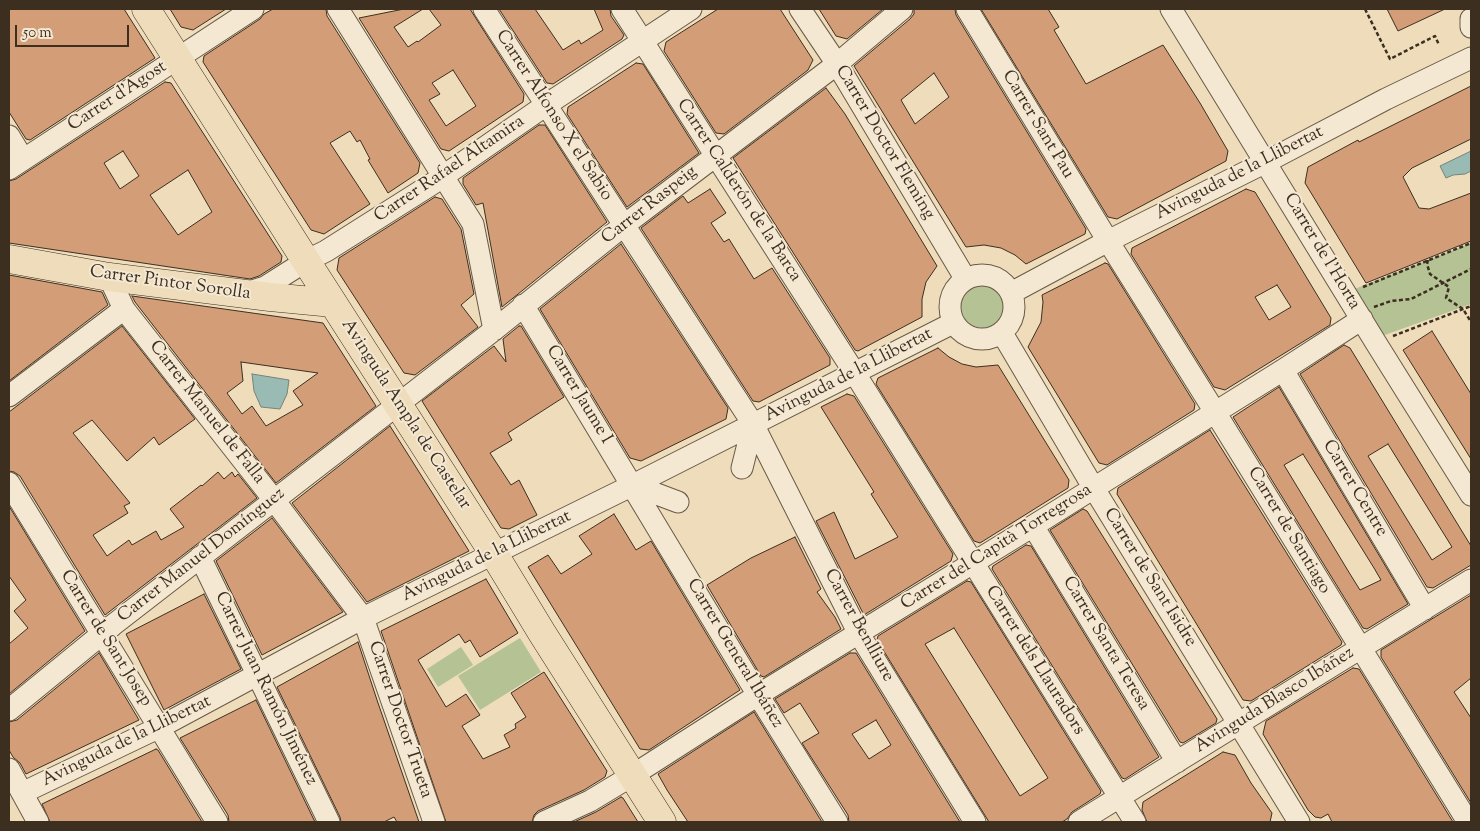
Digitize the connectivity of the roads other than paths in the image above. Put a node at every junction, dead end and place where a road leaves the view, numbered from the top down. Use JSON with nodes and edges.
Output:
{"nodes":[{"id":1,"x":146,"y":9,"type":"edge"},
{"id":2,"x":253,"y":9,"type":"edge"},
{"id":3,"x":338,"y":9,"type":"edge"},
{"id":4,"x":484,"y":9,"type":"edge"},
{"id":5,"x":622,"y":9,"type":"edge"},
{"id":6,"x":691,"y":9,"type":"edge"},
{"id":7,"x":800,"y":9,"type":"edge"},
{"id":8,"x":902,"y":9,"type":"edge"},
{"id":9,"x":967,"y":9,"type":"edge"},
{"id":10,"x":1171,"y":9,"type":"edge"},
{"id":11,"x":1471,"y":19,"type":"edge"},
{"id":12,"x":1471,"y":27,"type":"edge"},
{"id":13,"x":642,"y":40,"type":"junction"},
{"id":14,"x":178,"y":58,"type":"junction"},
{"id":15,"x":1471,"y":58,"type":"edge"},
{"id":16,"x":837,"y":64,"type":"junction"},
{"id":17,"x":546,"y":105,"type":"junction"},
{"id":18,"x":9,"y":136,"type":"edge"},
{"id":19,"x":715,"y":156,"type":"junction"},
{"id":20,"x":1266,"y":162,"type":"junction"},
{"id":21,"x":16,"y":164,"type":"edge"},
{"id":22,"x":444,"y":174,"type":"junction"},
{"id":23,"x":623,"y":226,"type":"junction"},
{"id":24,"x":1108,"y":241,"type":"junction"},
{"id":25,"x":9,"y":259,"type":"edge"},
{"id":26,"x":306,"y":261,"type":"junction"},
{"id":27,"x":110,"y":277,"type":"junction"},
{"id":28,"x":965,"y":278,"type":"junction"},
{"id":29,"x":1011,"y":293,"type":"junction"},
{"id":30,"x":243,"y":294,"type":"junction"},
{"id":31,"x":333,"y":303,"type":"junction"},
{"id":32,"x":524,"y":305,"type":"junction"},
{"id":33,"x":124,"y":309,"type":"junction"},
{"id":34,"x":953,"y":323,"type":"junction"},
{"id":35,"x":494,"y":330,"type":"junction"},
{"id":36,"x":1369,"y":331,"type":"junction"},
{"id":37,"x":1002,"y":333,"type":"junction"},
{"id":38,"x":1283,"y":370,"type":"junction"},
{"id":39,"x":854,"y":372,"type":"junction"},
{"id":40,"x":9,"y":396,"type":"edge"},
{"id":41,"x":399,"y":404,"type":"junction"},
{"id":42,"x":1216,"y":412,"type":"junction"},
{"id":43,"x":753,"y":424,"type":"junction"},
{"id":44,"x":742,"y":468,"type":"dead end"},
{"id":45,"x":9,"y":483,"type":"edge"},
{"id":46,"x":633,"y":486,"type":"junction"},
{"id":47,"x":1093,"y":487,"type":"junction"},
{"id":48,"x":1471,"y":495,"type":"edge"},
{"id":49,"x":274,"y":500,"type":"junction"},
{"id":50,"x":678,"y":502,"type":"dead end"},
{"id":51,"x":1033,"y":526,"type":"junction"},
{"id":52,"x":494,"y":554,"type":"junction"},
{"id":53,"x":200,"y":557,"type":"junction"},
{"id":54,"x":973,"y":563,"type":"junction"},
{"id":55,"x":1471,"y":580,"type":"edge"},
{"id":56,"x":1425,"y":608,"type":"junction"},
{"id":57,"x":364,"y":618,"type":"junction"},
{"id":58,"x":102,"y":634,"type":"junction"},
{"id":59,"x":859,"y":634,"type":"junction"},
{"id":60,"x":1360,"y":648,"type":"junction"},
{"id":61,"x":258,"y":675,"type":"junction"},
{"id":62,"x":758,"y":695,"type":"junction"},
{"id":63,"x":9,"y":710,"type":"edge"},
{"id":64,"x":1240,"y":723,"type":"junction"},
{"id":65,"x":160,"y":727,"type":"junction"},
{"id":66,"x":1177,"y":762,"type":"junction"},
{"id":67,"x":9,"y":769,"type":"edge"},
{"id":68,"x":633,"y":776,"type":"junction"},
{"id":69,"x":22,"y":793,"type":"junction"},
{"id":70,"x":1119,"y":797,"type":"junction"},
{"id":71,"x":38,"y":822,"type":"edge"},
{"id":72,"x":217,"y":822,"type":"edge"},
{"id":73,"x":329,"y":822,"type":"edge"},
{"id":74,"x":434,"y":822,"type":"edge"},
{"id":75,"x":544,"y":822,"type":"edge"},
{"id":76,"x":662,"y":822,"type":"edge"},
{"id":77,"x":837,"y":822,"type":"edge"},
{"id":78,"x":975,"y":822,"type":"edge"},
{"id":79,"x":1079,"y":822,"type":"edge"},
{"id":80,"x":1135,"y":822,"type":"edge"},
{"id":81,"x":1298,"y":822,"type":"edge"},
{"id":82,"x":1468,"y":822,"type":"edge"}],
"edges":[{"from":1,"to":14,"type":"main road","name":"Avinguda Ampla de Castelar"},
{"from":2,"to":14,"type":"street","name":"Carrer d'Agost"},
{"from":3,"to":22,"type":"street"},
{"from":4,"to":17,"type":"street","name":"Carrer Alfonso X el Sabio"},
{"from":5,"to":13,"type":"street","name":"Carrer Calderón de la Barca"},
{"from":6,"to":13,"type":"street","name":"Carrer Rafael Altamira"},
{"from":7,"to":16,"type":"street","name":"Carrer Doctor Fleming"},
{"from":8,"to":16,"type":"street","name":"Carrer Raspeig"},
{"from":9,"to":24,"type":"street","name":"Carrer Sant Pau"},
{"from":10,"to":20,"type":"street","name":"Carrer de l'Horta"},
{"from":11,"to":12,"type":"street"},
{"from":13,"to":17,"type":"street","name":"Carrer Rafael Altamira"},
{"from":13,"to":19,"type":"street","name":"Carrer Calderón de la Barca"},
{"from":14,"to":21,"type":"street","name":"Carrer d'Agost"},
{"from":14,"to":26,"type":"main road","name":"Avinguda Ampla de Castelar"},
{"from":15,"to":20,"type":"street","name":"Avinguda de la Llibertat"},
{"from":16,"to":19,"type":"street","name":"Carrer Raspeig"},
{"from":16,"to":28,"type":"street","name":"Carrer Doctor Fleming"},
{"from":17,"to":22,"type":"street","name":"Carrer Rafael Altamira"},
{"from":17,"to":23,"type":"street","name":"Carrer Alfonso X el Sabio"},
{"from":18,"to":21,"type":"street"},
{"from":19,"to":23,"type":"street","name":"Carrer Raspeig"},
{"from":19,"to":39,"type":"street","name":"Carrer Calderón de la Barca"},
{"from":20,"to":24,"type":"street","name":"Avinguda de la Llibertat"},
{"from":20,"to":36,"type":"street","name":"Carrer de l'Horta"},
{"from":22,"to":26,"type":"street","name":"Carrer Rafael Altamira"},
{"from":22,"to":35,"type":"street"},
{"from":23,"to":32,"type":"street","name":"Carrer Raspeig"},
{"from":23,"to":43,"type":"street","name":"Carrer Alfonso X el Sabio"},
{"from":24,"to":29,"type":"street","name":"Avinguda de la Llibertat"},
{"from":24,"to":42,"type":"street","name":"Carrer de Santiago"},
{"from":25,"to":27,"type":"main road","name":"Carrer Pintor Sorolla"},
{"from":26,"to":30,"type":"street","name":"Carrer Rafael Altamira"},
{"from":26,"to":31,"type":"main road","name":"Avinguda Ampla de Castelar"},
{"from":27,"to":30,"type":"main road","name":"Carrer Pintor Sorolla"},
{"from":27,"to":33,"type":"street","name":"Carrer Manuel de Falla"},
{"from":28,"to":29,"type":"street"},
{"from":28,"to":34,"type":"street"},
{"from":29,"to":37,"type":"street"},
{"from":30,"to":31,"type":"main road","name":"Carrer Pintor Sorolla"},
{"from":31,"to":41,"type":"main road","name":"Avinguda Ampla de Castelar"},
{"from":32,"to":35,"type":"street","name":"Carrer Raspeig"},
{"from":32,"to":46,"type":"street","name":"Carrer Jaume I"},
{"from":33,"to":40,"type":"street"},
{"from":33,"to":49,"type":"street","name":"Carrer Manuel de Falla"},
{"from":34,"to":37,"type":"street"},
{"from":34,"to":39,"type":"street","name":"Avinguda de la Llibertat"},
{"from":35,"to":41,"type":"street","name":"Carrer Raspeig"},
{"from":36,"to":38,"type":"street","name":"Carrer del Capità Torregrosa"},
{"from":36,"to":48,"type":"street","name":"Carrer de l'Horta"},
{"from":37,"to":47,"type":"street","name":"Carrer de Sant Isidre"},
{"from":38,"to":42,"type":"street","name":"Carrer del Capità Torregrosa"},
{"from":38,"to":56,"type":"street","name":"Carrer Centre"},
{"from":39,"to":43,"type":"street","name":"Avinguda de la Llibertat"},
{"from":39,"to":54,"type":"street","name":"Carrer dels Llauradors"},
{"from":41,"to":49,"type":"street","name":"Carrer Manuel Domínguez"},
{"from":41,"to":52,"type":"main road","name":"Avinguda Ampla de Castelar"},
{"from":42,"to":47,"type":"street","name":"Carrer del Capità Torregrosa"},
{"from":42,"to":60,"type":"street","name":"Carrer de Santiago"},
{"from":43,"to":44,"type":"street"},
{"from":43,"to":46,"type":"street","name":"Avinguda de la Llibertat"},
{"from":43,"to":59,"type":"street","name":"Carrer Benlliure"},
{"from":45,"to":58,"type":"street","name":"Carrer de Sant Josep"},
{"from":46,"to":50,"type":"street"},
{"from":46,"to":52,"type":"street","name":"Avinguda de la Llibertat"},
{"from":46,"to":62,"type":"street","name":"Carrer General Ibáñez"},
{"from":47,"to":51,"type":"street","name":"Carrer del Capità Torregrosa"},
{"from":47,"to":64,"type":"street","name":"Carrer de Sant Isidre"},
{"from":49,"to":53,"type":"street","name":"Carrer Manuel Domínguez"},
{"from":49,"to":57,"type":"street","name":"Carrer Manuel de Falla"},
{"from":51,"to":54,"type":"street","name":"Carrer del Capità Torregrosa"},
{"from":51,"to":66,"type":"street","name":"Carrer Santa Teresa"},
{"from":52,"to":57,"type":"street","name":"Avinguda de la Llibertat"},
{"from":52,"to":68,"type":"main road","name":"Avinguda Ampla de Castelar"},
{"from":53,"to":58,"type":"street","name":"Carrer Manuel Domínguez"},
{"from":53,"to":61,"type":"street","name":"Carrer Juan Ramón Jiménez"},
{"from":54,"to":59,"type":"street","name":"Carrer del Capità Torregrosa"},
{"from":54,"to":70,"type":"street","name":"Carrer dels Llauradors"},
{"from":55,"to":56,"type":"street","name":"Avinguda Blasco Ibáñez"},
{"from":56,"to":60,"type":"street","name":"Avinguda Blasco Ibáñez"},
{"from":57,"to":61,"type":"street","name":"Avinguda de la Llibertat"},
{"from":57,"to":74,"type":"street","name":"Carrer Doctor Trueta"},
{"from":58,"to":63,"type":"street","name":"Carrer Manuel Domínguez"},
{"from":58,"to":65,"type":"street","name":"Carrer de Sant Josep"},
{"from":59,"to":62,"type":"street","name":"Carrer del Capità Torregrosa"},
{"from":59,"to":78,"type":"street","name":"Carrer Benlliure"},
{"from":60,"to":64,"type":"street","name":"Avinguda Blasco Ibáñez"},
{"from":60,"to":82,"type":"street","name":"Carrer de Santiago"},
{"from":61,"to":65,"type":"street","name":"Avinguda de la Llibertat"},
{"from":61,"to":73,"type":"street","name":"Carrer Juan Ramón Jiménez"},
{"from":62,"to":68,"type":"street","name":"Carrer del Capità Torregrosa"},
{"from":62,"to":77,"type":"street","name":"Carrer General Ibáñez"},
{"from":64,"to":66,"type":"street","name":"Avinguda Blasco Ibáñez"},
{"from":64,"to":81,"type":"street","name":"Carrer de Sant Isidre"},
{"from":65,"to":69,"type":"street","name":"Avinguda de la Llibertat"},
{"from":65,"to":72,"type":"street","name":"Carrer de Sant Josep"},
{"from":66,"to":70,"type":"street","name":"Avinguda Blasco Ibáñez"},
{"from":67,"to":69,"type":"street"},
{"from":68,"to":75,"type":"street","name":"Carrer del Capità Torregrosa"},
{"from":68,"to":76,"type":"main road","name":"Avinguda Ampla de Castelar"},
{"from":69,"to":71,"type":"street"},
{"from":70,"to":79,"type":"street","name":"Avinguda Blasco Ibáñez"},
{"from":70,"to":80,"type":"street","name":"Carrer dels Llauradors"}]}
